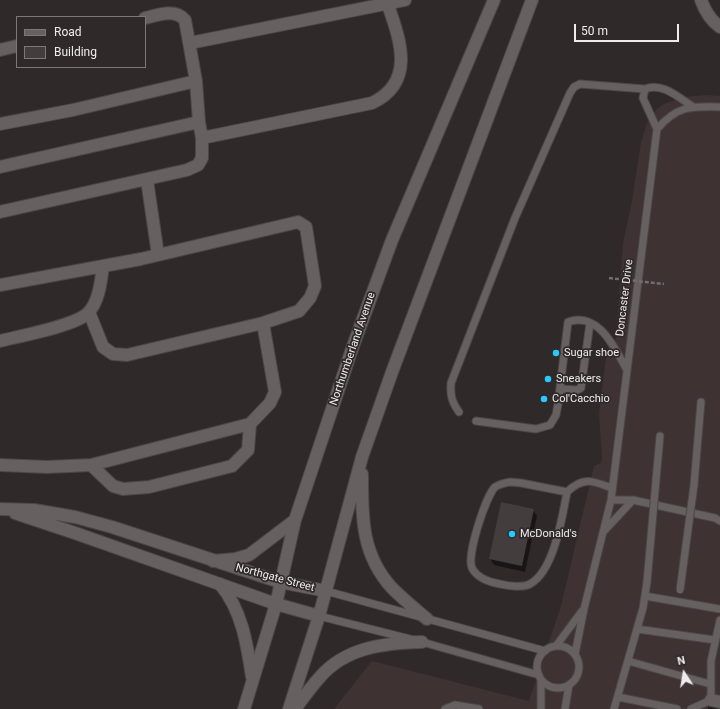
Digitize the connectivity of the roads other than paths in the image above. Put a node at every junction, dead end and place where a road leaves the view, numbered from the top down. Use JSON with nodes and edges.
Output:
{"nodes":[{"id":1,"x":405,"y":0,"type":"edge"},
{"id":2,"x":494,"y":0,"type":"edge"},
{"id":3,"x":532,"y":0,"type":"edge"},
{"id":4,"x":701,"y":0,"type":"edge"},
{"id":5,"x":388,"y":5,"type":"junction"},
{"id":6,"x":146,"y":18,"type":"edge"},
{"id":7,"x":720,"y":26,"type":"edge"},
{"id":8,"x":190,"y":43,"type":"junction"},
{"id":9,"x":16,"y":46,"type":"edge"},
{"id":10,"x":0,"y":50,"type":"edge"},
{"id":11,"x":196,"y":81,"type":"junction"},
{"id":12,"x":645,"y":89,"type":"junction"},
{"id":13,"x":692,"y":106,"type":"junction"},
{"id":14,"x":720,"y":107,"type":"edge"},
{"id":15,"x":199,"y":122,"type":"junction"},
{"id":16,"x":0,"y":124,"type":"edge"},
{"id":17,"x":656,"y":129,"type":"junction"},
{"id":18,"x":202,"y":138,"type":"junction"},
{"id":19,"x":0,"y":167,"type":"edge"},
{"id":20,"x":147,"y":180,"type":"junction"},
{"id":21,"x":0,"y":212,"type":"edge"},
{"id":22,"x":158,"y":255,"type":"junction"},
{"id":23,"x":103,"y":266,"type":"junction"},
{"id":24,"x":0,"y":285,"type":"edge"},
{"id":25,"x":89,"y":312,"type":"junction"},
{"id":26,"x":263,"y":323,"type":"junction"},
{"id":27,"x":590,"y":323,"type":"junction"},
{"id":28,"x":0,"y":341,"type":"edge"},
{"id":29,"x":627,"y":370,"type":"junction"},
{"id":30,"x":561,"y":389,"type":"junction"},
{"id":31,"x":701,"y":402,"type":"dead end"},
{"id":32,"x":459,"y":412,"type":"dead end"},
{"id":33,"x":476,"y":422,"type":"dead end"},
{"id":34,"x":250,"y":424,"type":"junction"},
{"id":35,"x":660,"y":436,"type":"dead end"},
{"id":36,"x":362,"y":457,"type":"junction"},
{"id":37,"x":0,"y":465,"type":"edge"},
{"id":38,"x":91,"y":465,"type":"junction"},
{"id":39,"x":612,"y":488,"type":"junction"},
{"id":40,"x":567,"y":492,"type":"junction"},
{"id":41,"x":611,"y":500,"type":"junction"},
{"id":42,"x":632,"y":500,"type":"junction"},
{"id":43,"x":2,"y":509,"type":"edge"},
{"id":44,"x":295,"y":520,"type":"junction"},
{"id":45,"x":720,"y":521,"type":"edge"},
{"id":46,"x":603,"y":532,"type":"junction"},
{"id":47,"x":212,"y":560,"type":"junction"},
{"id":48,"x":281,"y":582,"type":"junction"},
{"id":49,"x":220,"y":584,"type":"junction"},
{"id":50,"x":326,"y":591,"type":"junction"},
{"id":51,"x":645,"y":596,"type":"junction"},
{"id":52,"x":679,"y":602,"type":"junction"},
{"id":53,"x":276,"y":604,"type":"junction"},
{"id":54,"x":584,"y":609,"type":"junction"},
{"id":55,"x":720,"y":609,"type":"edge"},
{"id":56,"x":319,"y":616,"type":"junction"},
{"id":57,"x":427,"y":619,"type":"junction"},
{"id":58,"x":720,"y":620,"type":"edge"},
{"id":59,"x":637,"y":629,"type":"junction"},
{"id":60,"x":715,"y":640,"type":"junction"},
{"id":61,"x":422,"y":642,"type":"junction"},
{"id":62,"x":556,"y":646,"type":"junction"},
{"id":63,"x":546,"y":651,"type":"junction"},
{"id":64,"x":575,"y":654,"type":"junction"},
{"id":65,"x":628,"y":661,"type":"junction"},
{"id":66,"x":540,"y":678,"type":"junction"},
{"id":67,"x":253,"y":680,"type":"junction"},
{"id":68,"x":710,"y":684,"type":"junction"},
{"id":69,"x":569,"y":685,"type":"junction"},
{"id":70,"x":618,"y":697,"type":"junction"},
{"id":71,"x":715,"y":701,"type":"edge"},
{"id":72,"x":647,"y":706,"type":"edge"},
{"id":73,"x":244,"y":709,"type":"edge"},
{"id":74,"x":289,"y":709,"type":"edge"},
{"id":75,"x":295,"y":709,"type":"edge"},
{"id":76,"x":445,"y":709,"type":"edge"},
{"id":77,"x":479,"y":709,"type":"edge"},
{"id":78,"x":541,"y":709,"type":"edge"},
{"id":79,"x":565,"y":709,"type":"edge"},
{"id":80,"x":614,"y":709,"type":"edge"},
{"id":81,"x":677,"y":709,"type":"edge"},
{"id":82,"x":691,"y":709,"type":"edge"}],
"edges":[{"from":1,"to":5,"type":"street"},
{"from":2,"to":44,"type":"street","name":"Northumberland Avenue"},
{"from":3,"to":36,"type":"street"},
{"from":4,"to":7,"type":"street"},
{"from":5,"to":8,"type":"street"},
{"from":5,"to":18,"type":"street"},
{"from":6,"to":8,"type":"street"},
{"from":8,"to":11,"type":"street"},
{"from":9,"to":10,"type":"street"},
{"from":11,"to":15,"type":"street"},
{"from":11,"to":16,"type":"street"},
{"from":12,"to":13,"type":"lane"},
{"from":12,"to":17,"type":"lane"},
{"from":12,"to":32,"type":"lane"},
{"from":13,"to":14,"type":"lane"},
{"from":13,"to":17,"type":"lane"},
{"from":15,"to":18,"type":"street"},
{"from":15,"to":19,"type":"street"},
{"from":17,"to":29,"type":"lane","name":"Doncaster Drive"},
{"from":18,"to":20,"type":"street"},
{"from":20,"to":21,"type":"street"},
{"from":20,"to":22,"type":"street"},
{"from":22,"to":23,"type":"street"},
{"from":22,"to":26,"type":"street"},
{"from":23,"to":24,"type":"street"},
{"from":23,"to":25,"type":"street"},
{"from":25,"to":26,"type":"street"},
{"from":25,"to":28,"type":"street"},
{"from":26,"to":34,"type":"street"},
{"from":27,"to":29,"type":"lane"},
{"from":27,"to":30,"type":"lane"},
{"from":27,"to":30,"type":"lane"},
{"from":29,"to":39,"type":"lane","name":"Doncaster Drive"},
{"from":30,"to":33,"type":"lane"},
{"from":31,"to":52,"type":"lane","bridge":true},
{"from":34,"to":38,"type":"street"},
{"from":34,"to":38,"type":"street"},
{"from":35,"to":51,"type":"lane","bridge":true},
{"from":36,"to":50,"type":"street"},
{"from":36,"to":57,"type":"street"},
{"from":37,"to":38,"type":"street"},
{"from":39,"to":40,"type":"lane"},
{"from":39,"to":41,"type":"lane","name":"Doncaster Drive"},
{"from":40,"to":40,"type":"lane"},
{"from":41,"to":42,"type":"lane"},
{"from":41,"to":46,"type":"lane","name":"Doncaster Drive"},
{"from":42,"to":45,"type":"lane"},
{"from":42,"to":46,"type":"lane"},
{"from":43,"to":47,"type":"street","name":"Northgate Street"},
{"from":43,"to":49,"type":"street","name":"Northgate Street"},
{"from":44,"to":47,"type":"street"},
{"from":44,"to":48,"type":"street","name":"Northumberland Avenue"},
{"from":46,"to":54,"type":"lane","name":"Doncaster Drive"},
{"from":47,"to":48,"type":"street","name":"Northgate Street"},
{"from":48,"to":50,"type":"street","name":"Northgate Street"},
{"from":48,"to":53,"type":"street","name":"Northumberland Avenue"},
{"from":49,"to":53,"type":"street","name":"Northgate Street"},
{"from":49,"to":67,"type":"street"},
{"from":50,"to":56,"type":"street"},
{"from":50,"to":57,"type":"lane","name":"Northgate Street"},
{"from":51,"to":52,"type":"lane"},
{"from":51,"to":59,"type":"lane"},
{"from":52,"to":55,"type":"lane"},
{"from":53,"to":56,"type":"street","name":"Northgate Street"},
{"from":53,"to":67,"type":"street","name":"Northumberland Avenue"},
{"from":54,"to":62,"type":"lane","name":"Doncaster Drive"},
{"from":54,"to":64,"type":"lane","name":"Doncaster Drive"},
{"from":56,"to":61,"type":"lane","name":"Northgate Street"},
{"from":56,"to":74,"type":"street"},
{"from":57,"to":63,"type":"lane","name":"Northgate Street"},
{"from":58,"to":60,"type":"lane"},
{"from":59,"to":60,"type":"lane"},
{"from":59,"to":65,"type":"lane"},
{"from":60,"to":68,"type":"lane"},
{"from":61,"to":66,"type":"lane","name":"Northgate Street"},
{"from":61,"to":75,"type":"street"},
{"from":62,"to":63,"type":"lane"},
{"from":62,"to":64,"type":"lane"},
{"from":63,"to":66,"type":"lane"},
{"from":64,"to":69,"type":"lane"},
{"from":65,"to":68,"type":"lane"},
{"from":65,"to":70,"type":"lane"},
{"from":66,"to":69,"type":"lane","name":"Northgate Street"},
{"from":66,"to":78,"type":"lane"},
{"from":67,"to":73,"type":"street","name":"Northumberland Avenue"},
{"from":68,"to":71,"type":"lane"},
{"from":69,"to":79,"type":"lane"},
{"from":70,"to":72,"type":"lane"},
{"from":70,"to":80,"type":"lane"},
{"from":71,"to":82,"type":"lane"},
{"from":72,"to":81,"type":"lane"},
{"from":76,"to":77,"type":"lane"}]}
